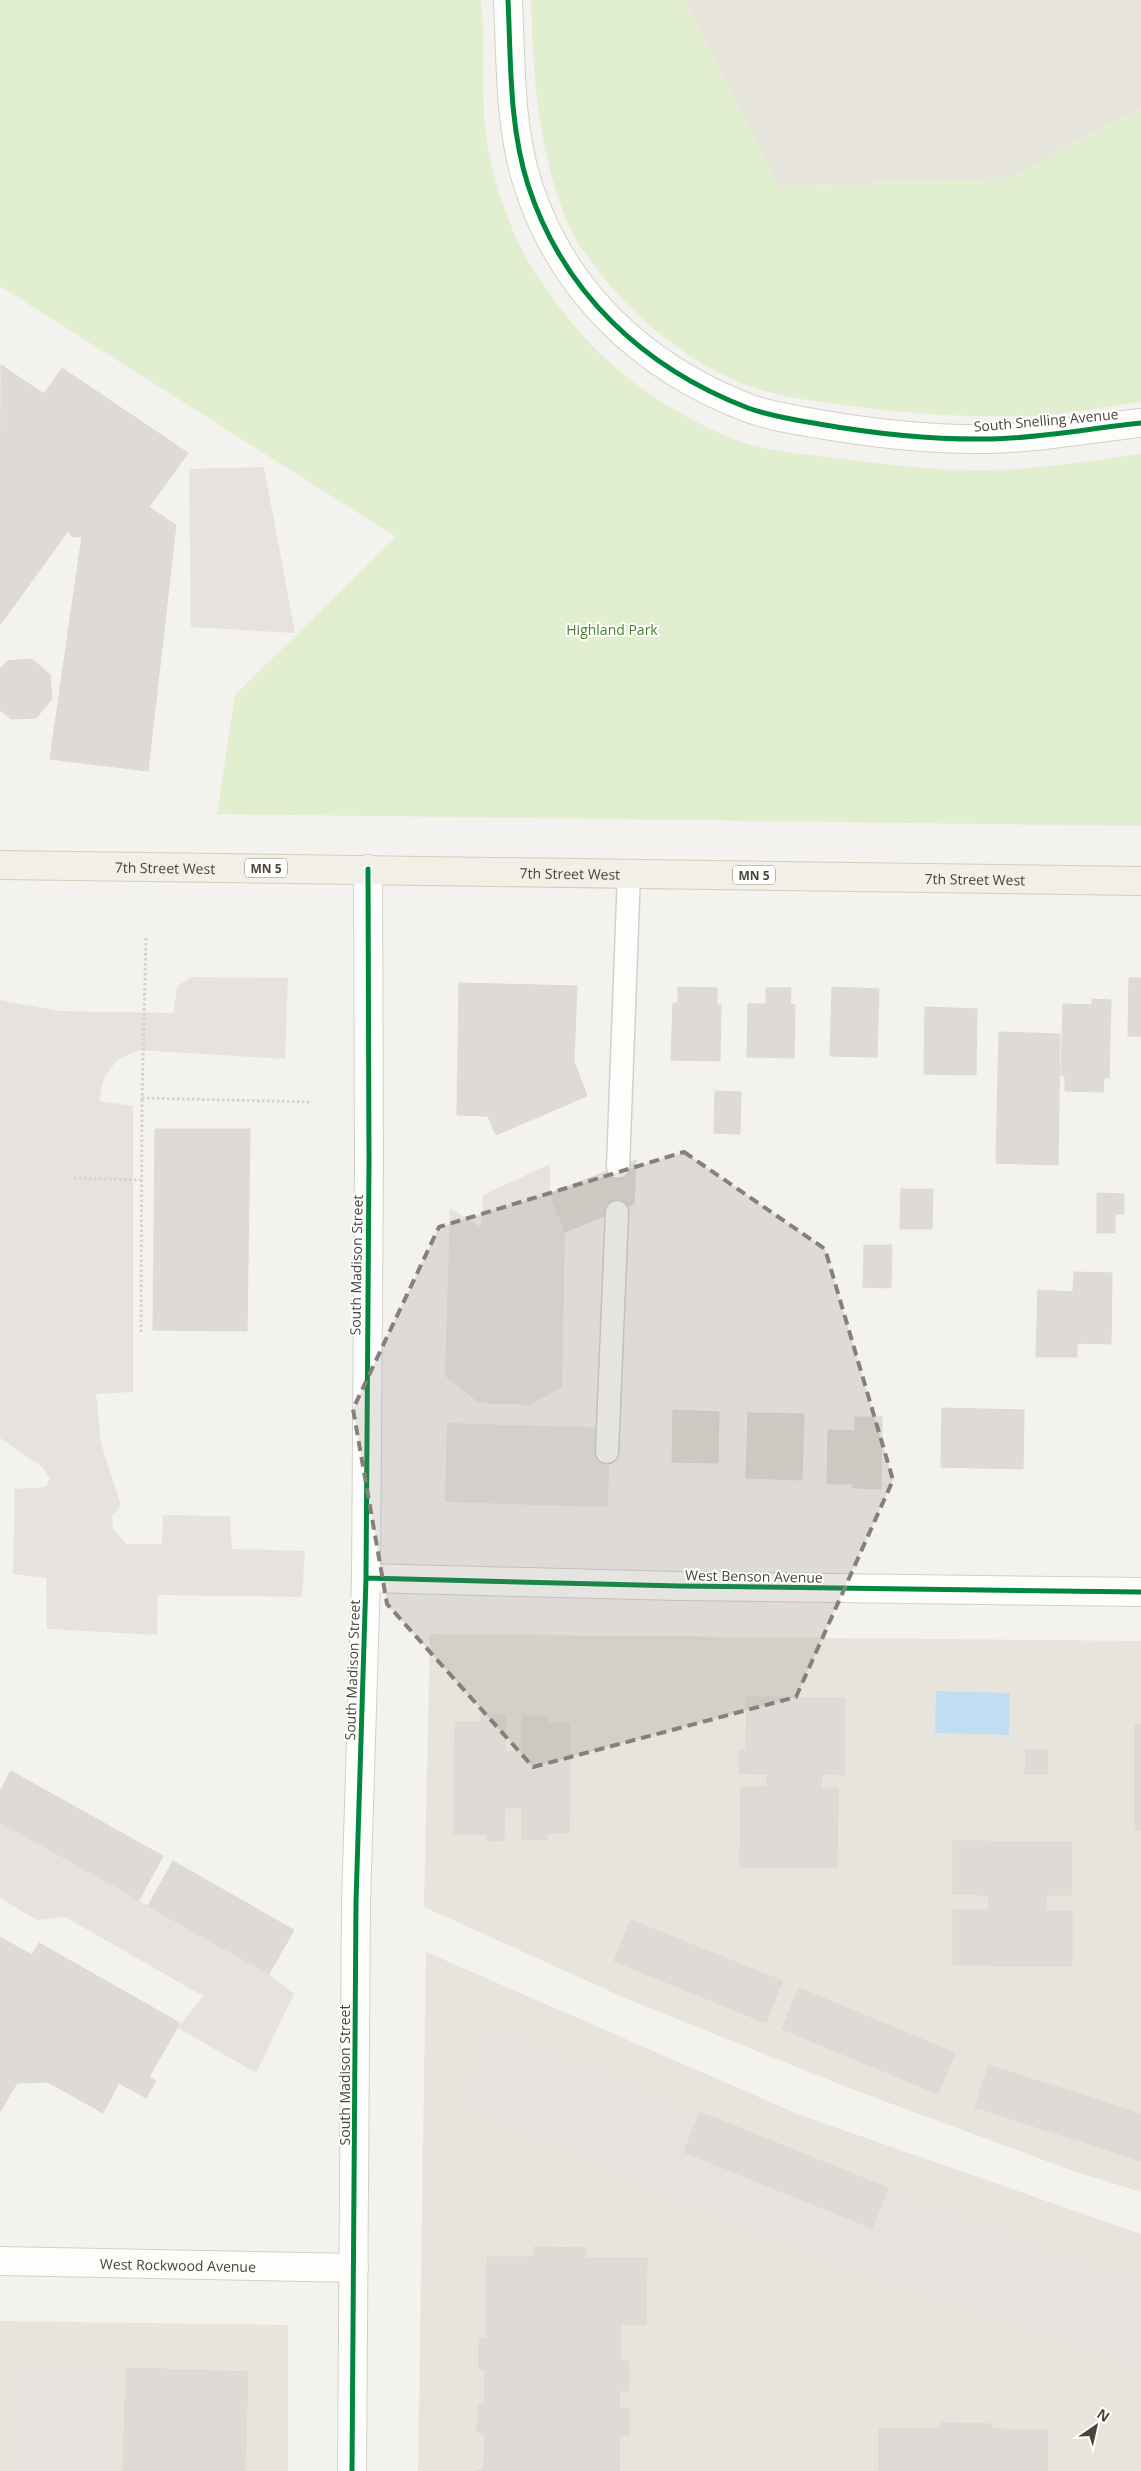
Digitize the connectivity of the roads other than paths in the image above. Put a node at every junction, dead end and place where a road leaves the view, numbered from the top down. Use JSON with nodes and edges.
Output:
{"nodes":[{"id":1,"x":508,"y":0,"type":"edge"},
{"id":2,"x":1141,"y":423,"type":"edge"},
{"id":3,"x":0,"y":865,"type":"edge"},
{"id":4,"x":368,"y":869,"type":"junction"},
{"id":5,"x":629,"y":873,"type":"junction"},
{"id":6,"x":1141,"y":881,"type":"edge"},
{"id":7,"x":618,"y":1167,"type":"dead end"},
{"id":8,"x":617,"y":1212,"type":"dead end"},
{"id":9,"x":607,"y":1452,"type":"dead end"},
{"id":10,"x":366,"y":1578,"type":"junction"},
{"id":11,"x":1141,"y":1592,"type":"edge"},
{"id":12,"x":0,"y":2261,"type":"edge"},
{"id":13,"x":354,"y":2268,"type":"junction"},
{"id":14,"x":352,"y":2471,"type":"edge"}],
"edges":[{"from":1,"to":2,"type":"street","name":"South Snelling Avenue"},
{"from":3,"to":4,"type":"main road","name":"7th Street West","number":"MN 5"},
{"from":4,"to":5,"type":"main road","name":"7th Street West","number":"MN 5"},
{"from":4,"to":10,"type":"street","name":"South Madison Street"},
{"from":5,"to":6,"type":"main road","name":"7th Street West","number":"MN 5"},
{"from":5,"to":7,"type":"lane"},
{"from":8,"to":9,"type":"lane"},
{"from":10,"to":11,"type":"street","name":"West Benson Avenue"},
{"from":10,"to":13,"type":"street","name":"South Madison Street"},
{"from":12,"to":13,"type":"street","name":"West Rockwood Avenue"},
{"from":13,"to":14,"type":"street","name":"South Madison Street"}]}
